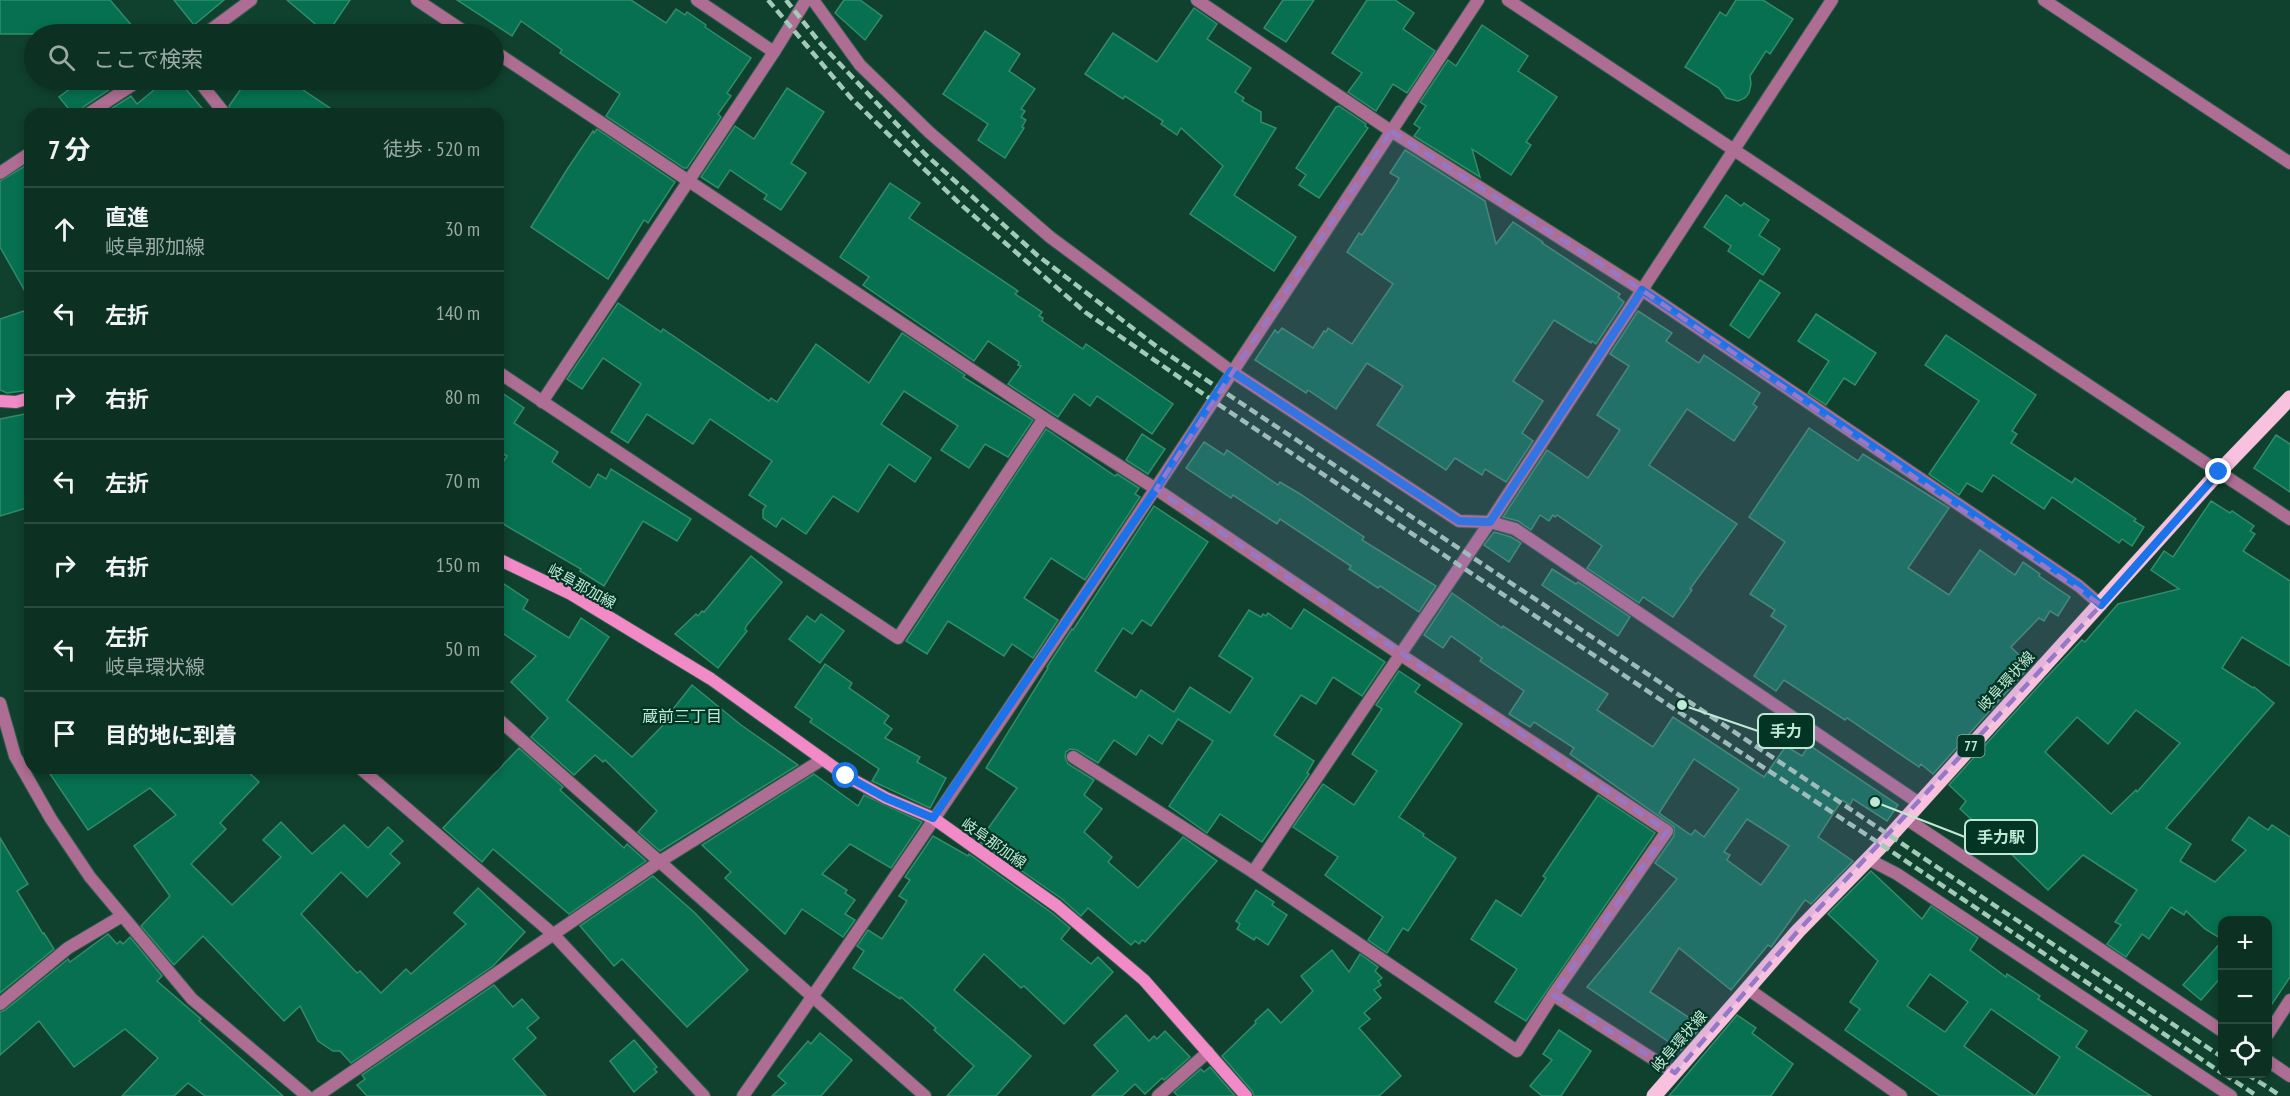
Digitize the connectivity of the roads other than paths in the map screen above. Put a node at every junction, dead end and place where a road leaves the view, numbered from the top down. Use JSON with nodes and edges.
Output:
{"nodes":[{"id":1,"x":251,"y":0,"type":"edge"},
{"id":2,"x":417,"y":0,"type":"edge"},
{"id":3,"x":697,"y":0,"type":"edge"},
{"id":4,"x":807,"y":0,"type":"edge"},
{"id":5,"x":813,"y":0,"type":"edge"},
{"id":6,"x":1197,"y":0,"type":"edge"},
{"id":7,"x":1478,"y":0,"type":"edge"},
{"id":8,"x":1508,"y":0,"type":"edge"},
{"id":9,"x":1832,"y":0,"type":"edge"},
{"id":10,"x":2044,"y":0,"type":"edge"},
{"id":11,"x":219,"y":24,"type":"edge"},
{"id":12,"x":453,"y":24,"type":"edge"},
{"id":13,"x":774,"y":52,"type":"junction"},
{"id":14,"x":504,"y":58,"type":"edge"},
{"id":15,"x":125,"y":90,"type":"edge"},
{"id":16,"x":206,"y":90,"type":"edge"},
{"id":17,"x":97,"y":108,"type":"edge"},
{"id":18,"x":220,"y":108,"type":"edge"},
{"id":19,"x":1391,"y":130,"type":"junction"},
{"id":20,"x":1734,"y":149,"type":"junction"},
{"id":21,"x":24,"y":157,"type":"edge"},
{"id":22,"x":2290,"y":163,"type":"edge"},
{"id":23,"x":0,"y":173,"type":"edge"},
{"id":24,"x":688,"y":182,"type":"junction"},
{"id":25,"x":1642,"y":290,"type":"junction"},
{"id":26,"x":1231,"y":371,"type":"junction"},
{"id":27,"x":504,"y":376,"type":"edge"},
{"id":28,"x":2290,"y":398,"type":"edge"},
{"id":29,"x":24,"y":400,"type":"edge"},
{"id":30,"x":0,"y":401,"type":"edge"},
{"id":31,"x":542,"y":402,"type":"junction"},
{"id":32,"x":1044,"y":417,"type":"junction"},
{"id":33,"x":2219,"y":472,"type":"junction"},
{"id":34,"x":1156,"y":489,"type":"junction"},
{"id":35,"x":2290,"y":519,"type":"edge"},
{"id":36,"x":1490,"y":522,"type":"junction"},
{"id":37,"x":504,"y":562,"type":"edge"},
{"id":38,"x":2101,"y":605,"type":"junction"},
{"id":39,"x":1401,"y":655,"type":"junction"},
{"id":40,"x":0,"y":703,"type":"edge"},
{"id":41,"x":504,"y":724,"type":"edge"},
{"id":42,"x":1073,"y":757,"type":"dead end"},
{"id":43,"x":823,"y":759,"type":"junction"},
{"id":44,"x":24,"y":772,"type":"edge"},
{"id":45,"x":25,"y":774,"type":"edge"},
{"id":46,"x":367,"y":774,"type":"edge"},
{"id":47,"x":1919,"y":803,"type":"junction"},
{"id":48,"x":933,"y":818,"type":"junction"},
{"id":49,"x":1905,"y":819,"type":"junction"},
{"id":50,"x":1868,"y":859,"type":"junction"},
{"id":51,"x":659,"y":862,"type":"junction"},
{"id":52,"x":1253,"y":872,"type":"junction"},
{"id":53,"x":122,"y":916,"type":"junction"},
{"id":54,"x":554,"y":935,"type":"junction"},
{"id":55,"x":1748,"y":989,"type":"junction"},
{"id":56,"x":1553,"y":995,"type":"junction"},
{"id":57,"x":812,"y":997,"type":"junction"},
{"id":58,"x":2290,"y":1000,"type":"edge"},
{"id":59,"x":0,"y":1004,"type":"edge"},
{"id":60,"x":2218,"y":1028,"type":"edge"},
{"id":61,"x":2272,"y":1028,"type":"edge"},
{"id":62,"x":1208,"y":1052,"type":"junction"},
{"id":63,"x":2272,"y":1064,"type":"edge"},
{"id":64,"x":1675,"y":1073,"type":"junction"},
{"id":65,"x":2290,"y":1076,"type":"edge"},
{"id":66,"x":307,"y":1096,"type":"edge"},
{"id":67,"x":317,"y":1096,"type":"edge"},
{"id":68,"x":704,"y":1096,"type":"edge"},
{"id":69,"x":743,"y":1096,"type":"edge"},
{"id":70,"x":925,"y":1096,"type":"edge"},
{"id":71,"x":1158,"y":1096,"type":"edge"},
{"id":72,"x":1246,"y":1096,"type":"edge"},
{"id":73,"x":1654,"y":1096,"type":"edge"},
{"id":74,"x":1901,"y":1096,"type":"edge"},
{"id":75,"x":2229,"y":1096,"type":"edge"}],
"edges":[{"from":1,"to":11,"type":"street"},
{"from":2,"to":12,"type":"street"},
{"from":3,"to":13,"type":"street"},
{"from":4,"to":13,"type":"street"},
{"from":5,"to":26,"type":"street"},
{"from":6,"to":19,"type":"street"},
{"from":7,"to":19,"type":"street"},
{"from":8,"to":20,"type":"street"},
{"from":9,"to":20,"type":"street"},
{"from":10,"to":22,"type":"street"},
{"from":13,"to":24,"type":"street"},
{"from":14,"to":24,"type":"street"},
{"from":15,"to":17,"type":"street"},
{"from":16,"to":18,"type":"street"},
{"from":19,"to":25,"type":"street"},
{"from":19,"to":26,"type":"street"},
{"from":20,"to":25,"type":"street"},
{"from":20,"to":33,"type":"street"},
{"from":21,"to":23,"type":"street"},
{"from":24,"to":31,"type":"street"},
{"from":24,"to":32,"type":"street"},
{"from":25,"to":36,"type":"street"},
{"from":25,"to":38,"type":"street"},
{"from":26,"to":34,"type":"street"},
{"from":26,"to":36,"type":"street"},
{"from":27,"to":31,"type":"street"},
{"from":28,"to":33,"type":"main road","name":"岐阜環状線","number":"77"},
{"from":29,"to":30,"type":"main road"},
{"from":31,"to":32,"type":"street"},
{"from":32,"to":34,"type":"street"},
{"from":33,"to":35,"type":"street"},
{"from":33,"to":38,"type":"main road","name":"岐阜環状線","number":"77"},
{"from":34,"to":39,"type":"street"},
{"from":34,"to":48,"type":"street"},
{"from":36,"to":39,"type":"street"},
{"from":36,"to":47,"type":"street"},
{"from":37,"to":43,"type":"main road","name":"岐阜那加線"},
{"from":38,"to":47,"type":"main road","name":"岐阜環状線","number":"77"},
{"from":39,"to":52,"type":"street"},
{"from":39,"to":56,"type":"street"},
{"from":40,"to":44,"type":"street"},
{"from":41,"to":51,"type":"street"},
{"from":42,"to":52,"type":"street"},
{"from":43,"to":48,"type":"main road","name":"岐阜那加線"},
{"from":43,"to":51,"type":"street"},
{"from":45,"to":53,"type":"street"},
{"from":46,"to":54,"type":"street"},
{"from":47,"to":49,"type":"main road","name":"岐阜環状線","number":"77"},
{"from":48,"to":57,"type":"street"},
{"from":48,"to":62,"type":"main road","name":"岐阜那加線"},
{"from":49,"to":50,"type":"main road","name":"岐阜環状線","number":"77"},
{"from":49,"to":60,"type":"street"},
{"from":50,"to":55,"type":"main road","name":"岐阜環状線","number":"77"},
{"from":50,"to":75,"type":"street"},
{"from":51,"to":54,"type":"street"},
{"from":51,"to":57,"type":"street"},
{"from":52,"to":56,"type":"street"},
{"from":53,"to":59,"type":"street"},
{"from":53,"to":66,"type":"street"},
{"from":54,"to":67,"type":"street"},
{"from":54,"to":68,"type":"street"},
{"from":55,"to":64,"type":"main road","name":"岐阜環状線","number":"77"},
{"from":55,"to":74,"type":"street"},
{"from":56,"to":64,"type":"street"},
{"from":57,"to":69,"type":"street"},
{"from":57,"to":70,"type":"street"},
{"from":58,"to":61,"type":"street"},
{"from":62,"to":71,"type":"street"},
{"from":62,"to":72,"type":"main road","name":"岐阜那加線"},
{"from":63,"to":65,"type":"street"},
{"from":64,"to":73,"type":"main road","name":"岐阜環状線","number":"77"}]}
